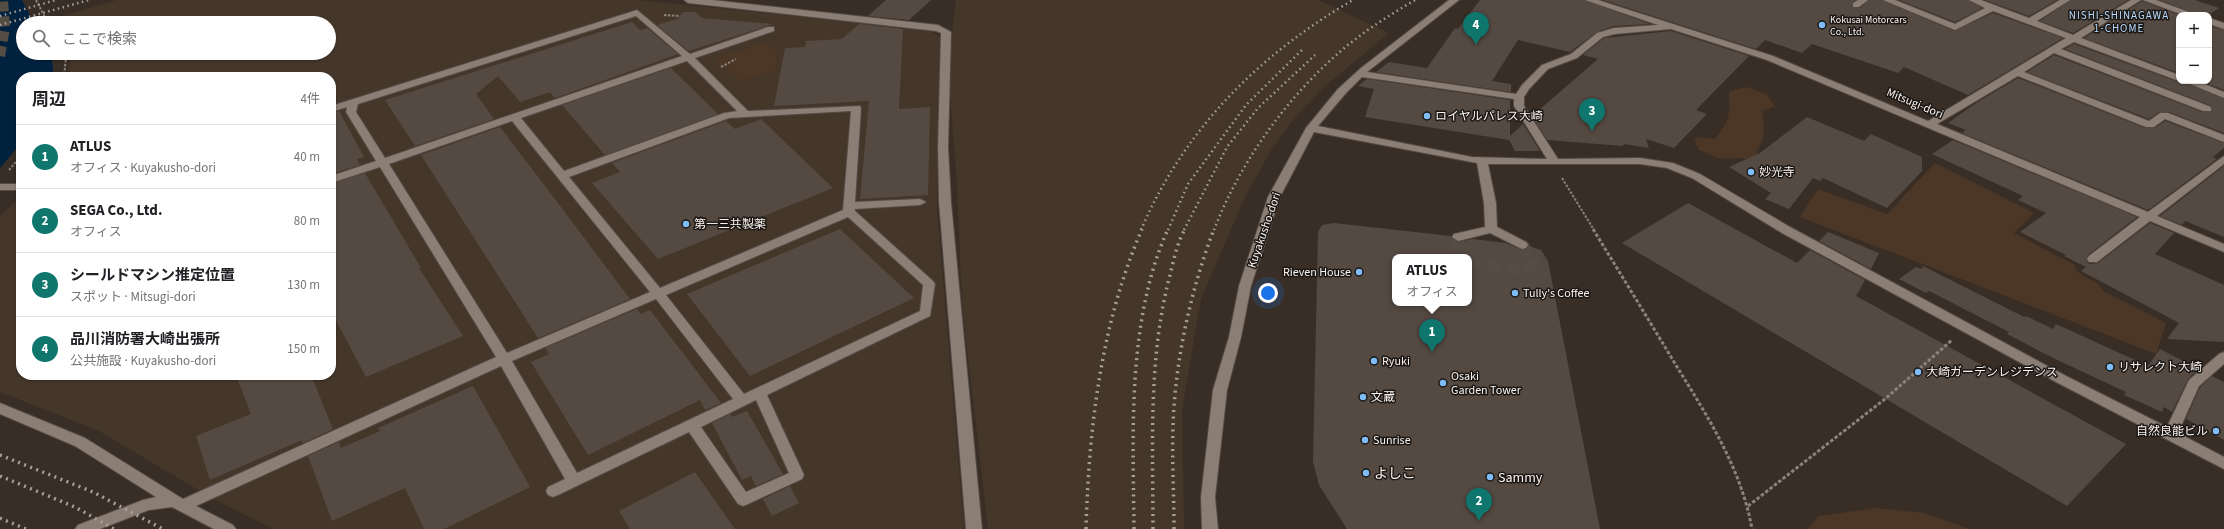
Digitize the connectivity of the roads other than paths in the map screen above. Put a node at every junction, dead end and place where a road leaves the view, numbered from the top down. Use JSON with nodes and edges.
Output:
{"nodes":[{"id":1,"x":688,"y":0,"type":"edge"},
{"id":2,"x":1455,"y":0,"type":"edge"},
{"id":3,"x":1589,"y":0,"type":"edge"},
{"id":4,"x":1887,"y":0,"type":"edge"},
{"id":5,"x":1976,"y":0,"type":"edge"},
{"id":6,"x":2066,"y":0,"type":"edge"},
{"id":7,"x":2137,"y":0,"type":"edge"},
{"id":8,"x":2148,"y":0,"type":"edge"},
{"id":9,"x":1993,"y":7,"type":"junction"},
{"id":10,"x":2183,"y":12,"type":"edge"},
{"id":11,"x":2030,"y":21,"type":"junction"},
{"id":12,"x":2212,"y":21,"type":"edge"},
{"id":13,"x":1675,"y":26,"type":"junction"},
{"id":14,"x":2224,"y":26,"type":"edge"},
{"id":15,"x":771,"y":29,"type":"dead end"},
{"id":16,"x":2075,"y":38,"type":"junction"},
{"id":17,"x":2054,"y":50,"type":"junction"},
{"id":18,"x":687,"y":56,"type":"junction"},
{"id":19,"x":2017,"y":72,"type":"junction"},
{"id":20,"x":1360,"y":74,"type":"junction"},
{"id":21,"x":2176,"y":77,"type":"edge"},
{"id":22,"x":2196,"y":84,"type":"edge"},
{"id":23,"x":2224,"y":95,"type":"edge"},
{"id":24,"x":1519,"y":97,"type":"junction"},
{"id":25,"x":354,"y":101,"type":"junction"},
{"id":26,"x":336,"y":107,"type":"edge"},
{"id":27,"x":2207,"y":110,"type":"dead end"},
{"id":28,"x":744,"y":112,"type":"junction"},
{"id":29,"x":514,"y":117,"type":"junction"},
{"id":30,"x":1930,"y":124,"type":"junction"},
{"id":31,"x":1311,"y":128,"type":"junction"},
{"id":32,"x":2224,"y":139,"type":"edge"},
{"id":33,"x":1482,"y":160,"type":"junction"},
{"id":34,"x":2224,"y":160,"type":"edge"},
{"id":35,"x":1555,"y":162,"type":"junction"},
{"id":36,"x":381,"y":163,"type":"junction"},
{"id":37,"x":2213,"y":168,"type":"junction"},
{"id":38,"x":2224,"y":172,"type":"edge"},
{"id":39,"x":562,"y":176,"type":"junction"},
{"id":40,"x":336,"y":178,"type":"edge"},
{"id":41,"x":4,"y":187,"type":"edge"},
{"id":42,"x":16,"y":187,"type":"edge"},
{"id":43,"x":0,"y":195,"type":"edge"},
{"id":44,"x":920,"y":202,"type":"dead end"},
{"id":45,"x":850,"y":209,"type":"junction"},
{"id":46,"x":2149,"y":216,"type":"junction"},
{"id":47,"x":1491,"y":229,"type":"junction"},
{"id":48,"x":1458,"y":237,"type":"dead end"},
{"id":49,"x":1522,"y":245,"type":"tunnel mouth"},
{"id":50,"x":2224,"y":248,"type":"edge"},
{"id":51,"x":2093,"y":259,"type":"dead end"},
{"id":52,"x":658,"y":293,"type":"junction"},
{"id":53,"x":2224,"y":356,"type":"edge"},
{"id":54,"x":504,"y":359,"type":"junction"},
{"id":55,"x":759,"y":393,"type":"junction"},
{"id":56,"x":742,"y":401,"type":"junction"},
{"id":57,"x":0,"y":408,"type":"edge"},
{"id":58,"x":692,"y":425,"type":"junction"},
{"id":59,"x":2170,"y":436,"type":"junction"},
{"id":60,"x":2224,"y":463,"type":"edge"},
{"id":61,"x":574,"y":481,"type":"junction"},
{"id":62,"x":553,"y":491,"type":"dead end"},
{"id":63,"x":179,"y":503,"type":"junction"},
{"id":64,"x":83,"y":529,"type":"edge"},
{"id":65,"x":228,"y":529,"type":"edge"},
{"id":66,"x":974,"y":529,"type":"edge"},
{"id":67,"x":1210,"y":529,"type":"edge"}],
"edges":[{"from":1,"to":66,"type":"street"},
{"from":2,"to":20,"type":"street","name":"Kuyakusho-dori"},
{"from":3,"to":13,"type":"street","name":"Mitsugi-dori"},
{"from":4,"to":9,"type":"street"},
{"from":5,"to":9,"type":"street"},
{"from":6,"to":11,"type":"street"},
{"from":7,"to":16,"type":"street"},
{"from":8,"to":10,"type":"street"},
{"from":9,"to":11,"type":"street"},
{"from":11,"to":16,"type":"street"},
{"from":12,"to":14,"type":"street"},
{"from":13,"to":24,"type":"street"},
{"from":13,"to":30,"type":"street","name":"Mitsugi-dori"},
{"from":15,"to":18,"type":"street"},
{"from":16,"to":17,"type":"street"},
{"from":16,"to":21,"type":"street"},
{"from":17,"to":19,"type":"street"},
{"from":17,"to":27,"type":"street"},
{"from":18,"to":25,"type":"street"},
{"from":18,"to":28,"type":"street"},
{"from":18,"to":29,"type":"street"},
{"from":19,"to":30,"type":"street"},
{"from":19,"to":32,"type":"street"},
{"from":20,"to":24,"type":"street"},
{"from":20,"to":31,"type":"street","name":"Kuyakusho-dori"},
{"from":22,"to":23,"type":"street"},
{"from":24,"to":35,"type":"street"},
{"from":25,"to":26,"type":"street"},
{"from":25,"to":36,"type":"street"},
{"from":28,"to":39,"type":"street"},
{"from":28,"to":45,"type":"street"},
{"from":29,"to":36,"type":"street"},
{"from":29,"to":39,"type":"street"},
{"from":30,"to":46,"type":"street","name":"Mitsugi-dori"},
{"from":31,"to":33,"type":"street"},
{"from":31,"to":67,"type":"street","name":"Kuyakusho-dori"},
{"from":33,"to":35,"type":"street"},
{"from":33,"to":47,"type":"street"},
{"from":34,"to":37,"type":"street"},
{"from":35,"to":59,"type":"street"},
{"from":36,"to":40,"type":"street"},
{"from":36,"to":54,"type":"street"},
{"from":37,"to":38,"type":"street"},
{"from":37,"to":46,"type":"street"},
{"from":39,"to":52,"type":"street"},
{"from":41,"to":42,"type":"street"},
{"from":41,"to":43,"type":"street"},
{"from":44,"to":45,"type":"street"},
{"from":45,"to":52,"type":"street"},
{"from":45,"to":55,"type":"street"},
{"from":46,"to":50,"type":"street","name":"Mitsugi-dori"},
{"from":46,"to":51,"type":"street"},
{"from":47,"to":48,"type":"street"},
{"from":47,"to":49,"type":"street"},
{"from":52,"to":54,"type":"street"},
{"from":52,"to":56,"type":"street"},
{"from":53,"to":59,"type":"street"},
{"from":54,"to":61,"type":"street"},
{"from":54,"to":63,"type":"street"},
{"from":55,"to":56,"type":"street"},
{"from":55,"to":58,"type":"street"},
{"from":56,"to":58,"type":"street"},
{"from":57,"to":63,"type":"street"},
{"from":58,"to":61,"type":"street"},
{"from":59,"to":60,"type":"street"},
{"from":61,"to":62,"type":"street"},
{"from":63,"to":64,"type":"street"},
{"from":63,"to":65,"type":"street"}]}
